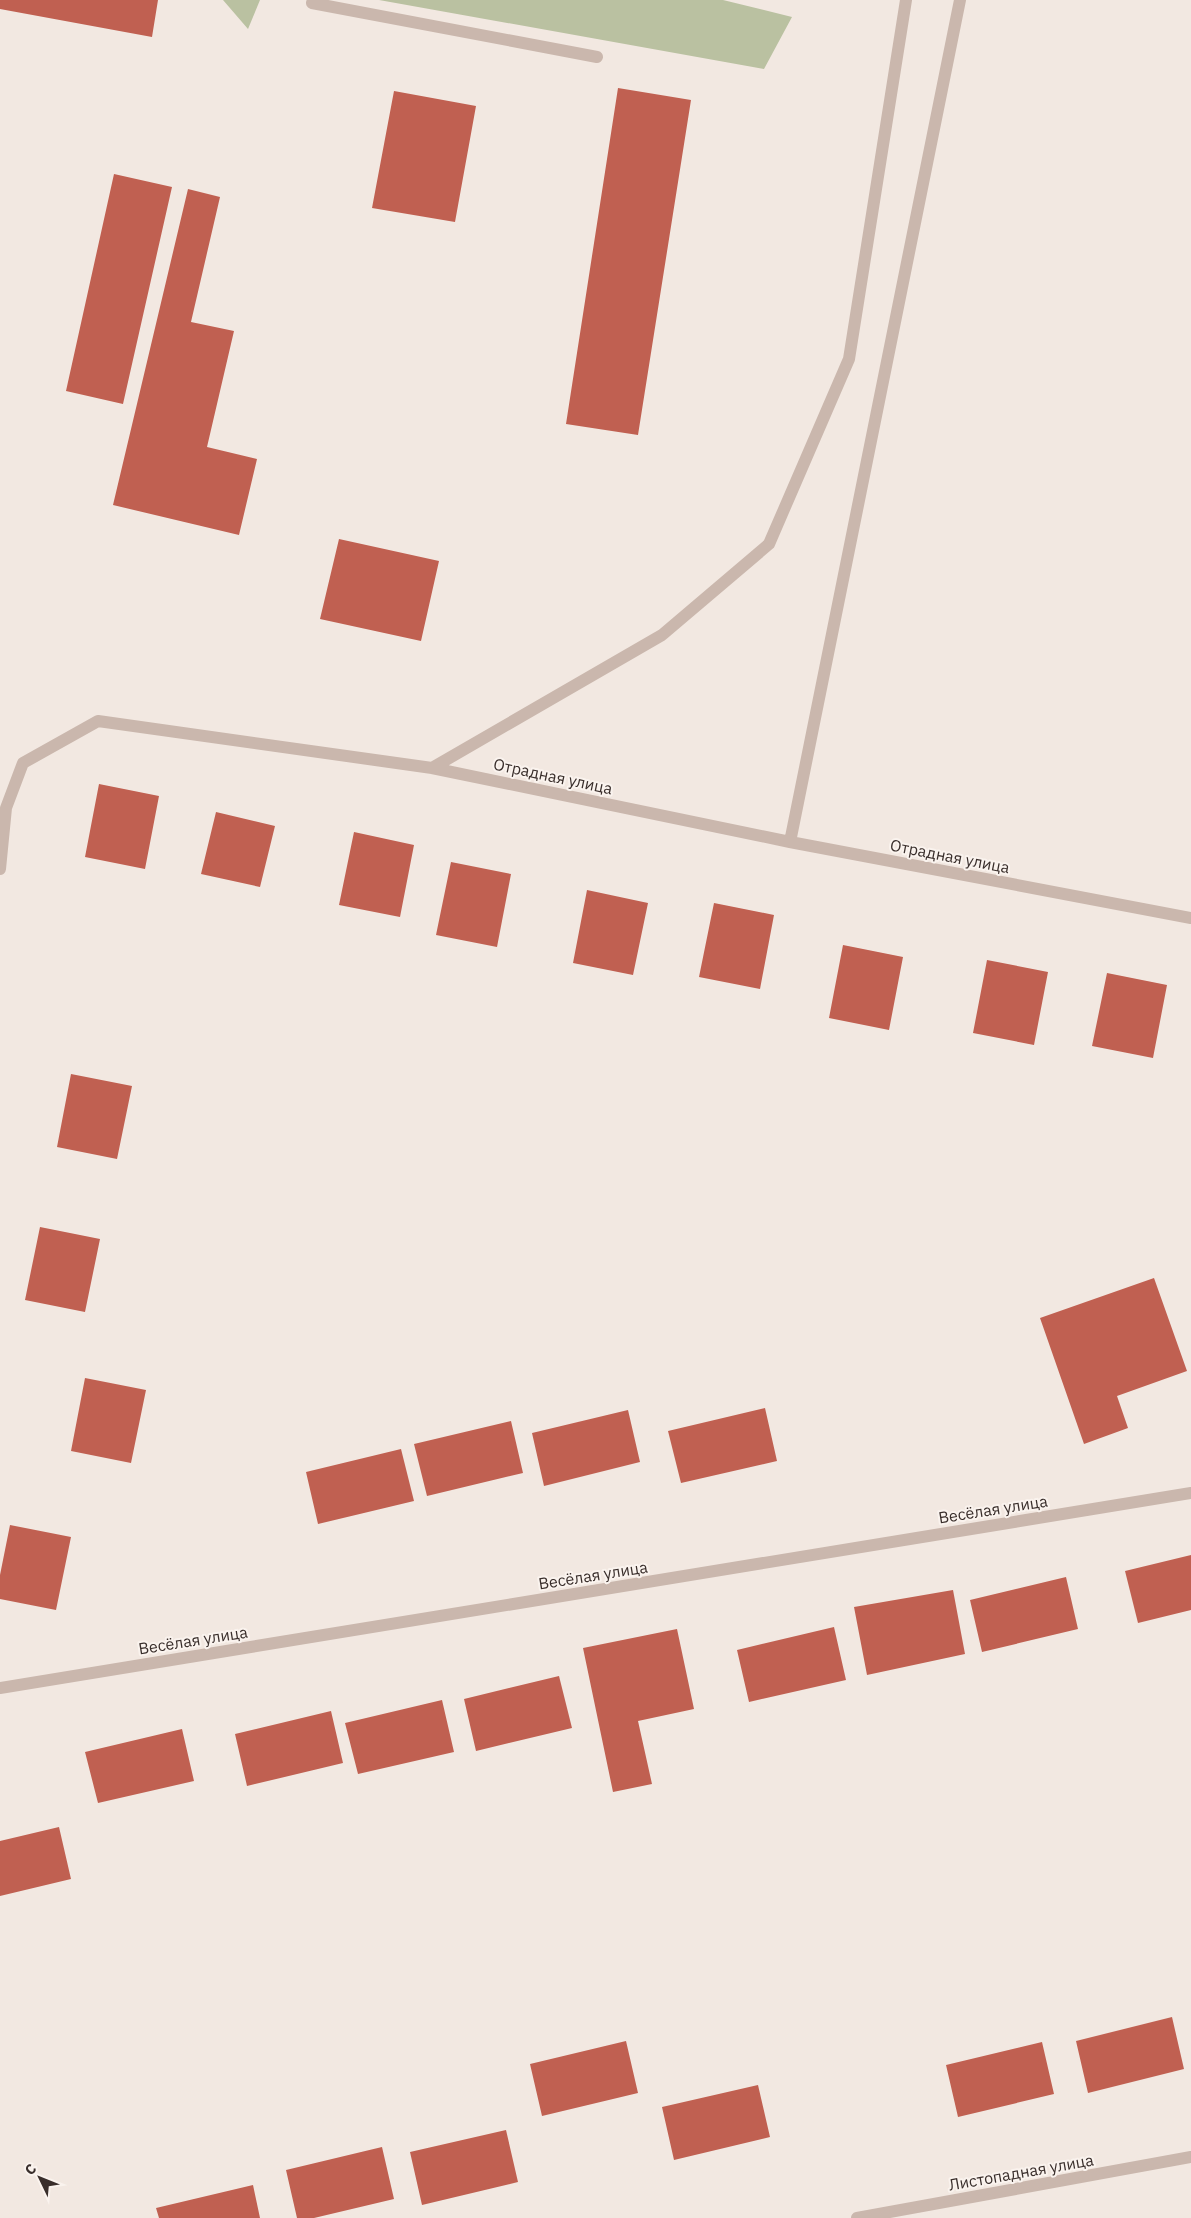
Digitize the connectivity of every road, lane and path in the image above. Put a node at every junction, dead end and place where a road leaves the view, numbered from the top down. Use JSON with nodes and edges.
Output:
{"nodes":[{"id":1,"x":313,"y":0,"type":"edge"},
{"id":2,"x":906,"y":0,"type":"edge"},
{"id":3,"x":960,"y":0,"type":"edge"},
{"id":4,"x":597,"y":57,"type":"dead end"},
{"id":5,"x":432,"y":768,"type":"junction"},
{"id":6,"x":790,"y":842,"type":"junction"},
{"id":7,"x":0,"y":869,"type":"edge"},
{"id":8,"x":1191,"y":918,"type":"edge"},
{"id":9,"x":1191,"y":1494,"type":"edge"},
{"id":10,"x":0,"y":1688,"type":"edge"},
{"id":11,"x":1191,"y":2157,"type":"edge"},
{"id":12,"x":857,"y":2218,"type":"edge"}],
"edges":[{"from":1,"to":4,"type":"street"},
{"from":2,"to":5,"type":"street"},
{"from":3,"to":6,"type":"street"},
{"from":5,"to":6,"type":"street","name":"Отрадная улица"},
{"from":5,"to":7,"type":"street","name":"Отрадная улица"},
{"from":6,"to":8,"type":"street","name":"Отрадная улица"},
{"from":9,"to":10,"type":"street","name":"Весёлая улица"},
{"from":11,"to":12,"type":"street","name":"Листопадная улица"}]}
